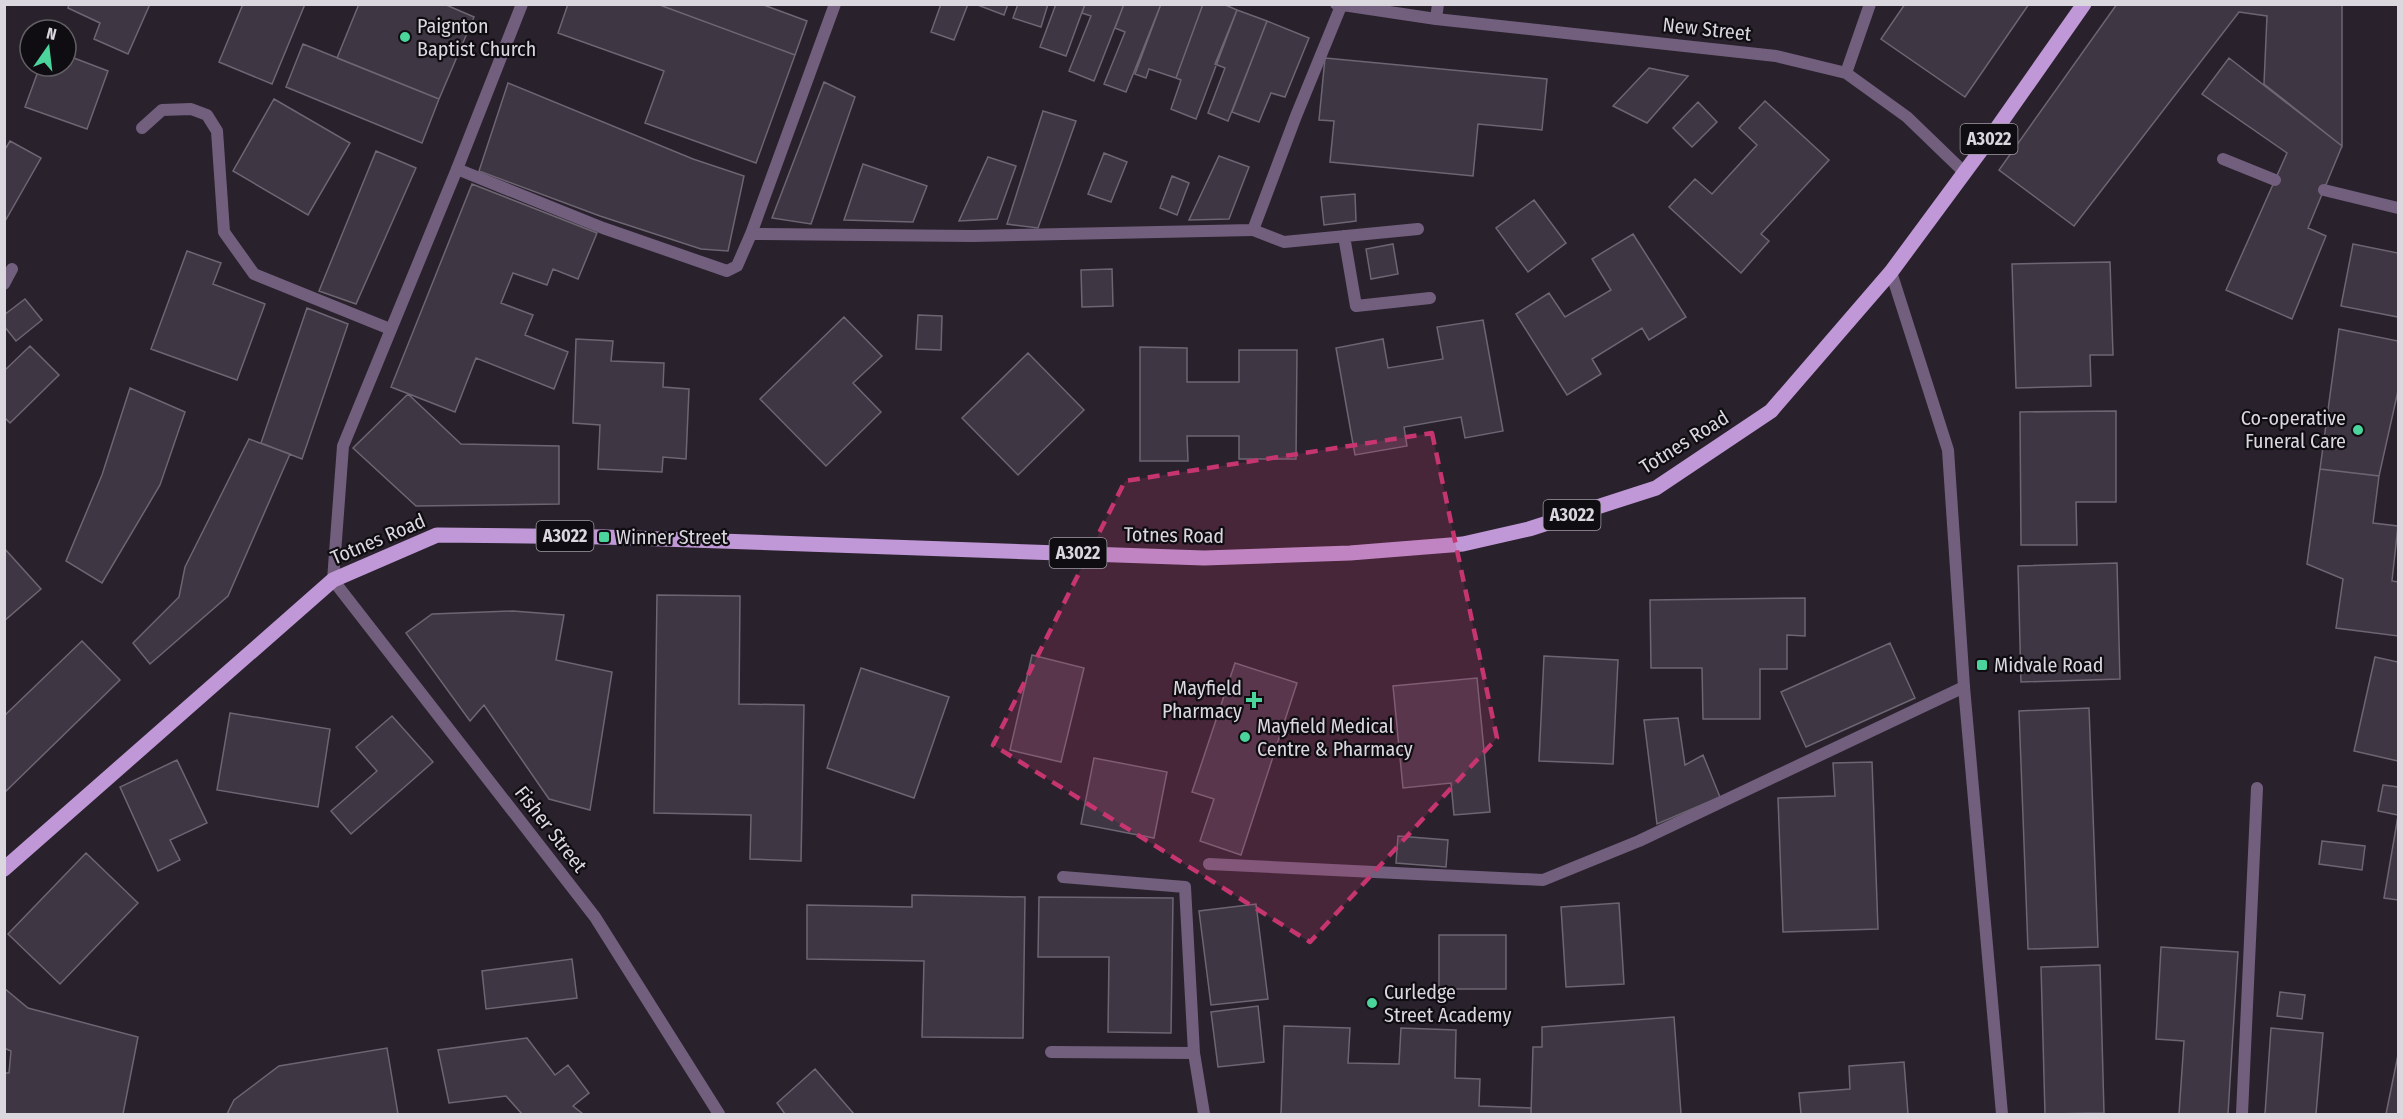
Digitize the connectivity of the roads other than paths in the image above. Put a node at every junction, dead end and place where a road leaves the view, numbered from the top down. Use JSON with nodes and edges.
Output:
{"nodes":[{"id":1,"x":522,"y":4,"type":"edge"},
{"id":2,"x":835,"y":4,"type":"edge"},
{"id":3,"x":1438,"y":4,"type":"edge"},
{"id":4,"x":1870,"y":4,"type":"edge"},
{"id":5,"x":2084,"y":4,"type":"edge"},
{"id":6,"x":1338,"y":5,"type":"edge"},
{"id":7,"x":1436,"y":19,"type":"junction"},
{"id":8,"x":1846,"y":73,"type":"junction"},
{"id":9,"x":142,"y":128,"type":"dead end"},
{"id":10,"x":2223,"y":159,"type":"dead end"},
{"id":11,"x":457,"y":169,"type":"junction"},
{"id":12,"x":1965,"y":172,"type":"junction"},
{"id":13,"x":2275,"y":180,"type":"dead end"},
{"id":14,"x":2324,"y":190,"type":"dead end"},
{"id":15,"x":2398,"y":208,"type":"edge"},
{"id":16,"x":1418,"y":228,"type":"dead end"},
{"id":17,"x":1253,"y":230,"type":"junction"},
{"id":18,"x":751,"y":234,"type":"junction"},
{"id":19,"x":1344,"y":236,"type":"junction"},
{"id":20,"x":12,"y":268,"type":"dead end"},
{"id":21,"x":1891,"y":272,"type":"junction"},
{"id":22,"x":4,"y":284,"type":"edge"},
{"id":23,"x":1430,"y":298,"type":"dead end"},
{"id":24,"x":390,"y":329,"type":"junction"},
{"id":25,"x":333,"y":580,"type":"junction"},
{"id":26,"x":1964,"y":687,"type":"junction"},
{"id":27,"x":2257,"y":788,"type":"dead end"},
{"id":28,"x":1209,"y":864,"type":"dead end"},
{"id":29,"x":4,"y":869,"type":"edge"},
{"id":30,"x":1063,"y":877,"type":"dead end"},
{"id":31,"x":1051,"y":1052,"type":"dead end"},
{"id":32,"x":1194,"y":1053,"type":"junction"},
{"id":33,"x":719,"y":1114,"type":"edge"},
{"id":34,"x":1204,"y":1114,"type":"edge"},
{"id":35,"x":2002,"y":1114,"type":"edge"},
{"id":36,"x":2242,"y":1114,"type":"edge"}],
"edges":[{"from":1,"to":11,"type":"street"},
{"from":2,"to":18,"type":"street"},
{"from":3,"to":7,"type":"street"},
{"from":4,"to":8,"type":"street"},
{"from":5,"to":12,"type":"main road","name":"Totnes Road","number":"A3022"},
{"from":6,"to":7,"type":"street","name":"New Street"},
{"from":6,"to":17,"type":"street"},
{"from":7,"to":8,"type":"street","name":"New Street"},
{"from":8,"to":12,"type":"street","name":"New Street"},
{"from":9,"to":24,"type":"street"},
{"from":10,"to":13,"type":"street"},
{"from":11,"to":18,"type":"street"},
{"from":11,"to":24,"type":"street"},
{"from":12,"to":21,"type":"main road","name":"Totnes Road","number":"A3022"},
{"from":14,"to":15,"type":"street"},
{"from":16,"to":19,"type":"street"},
{"from":17,"to":18,"type":"street"},
{"from":17,"to":19,"type":"street"},
{"from":19,"to":23,"type":"street"},
{"from":20,"to":22,"type":"street"},
{"from":21,"to":25,"type":"main road","name":"Totnes Road","number":"A3022"},
{"from":21,"to":26,"type":"street"},
{"from":24,"to":25,"type":"street"},
{"from":25,"to":29,"type":"main road","name":"Totnes Road","number":"A3022"},
{"from":25,"to":33,"type":"street","name":"Fisher Street"},
{"from":26,"to":28,"type":"street"},
{"from":26,"to":35,"type":"street"},
{"from":27,"to":36,"type":"street"},
{"from":30,"to":32,"type":"street"},
{"from":31,"to":32,"type":"street"},
{"from":32,"to":34,"type":"street"}]}
